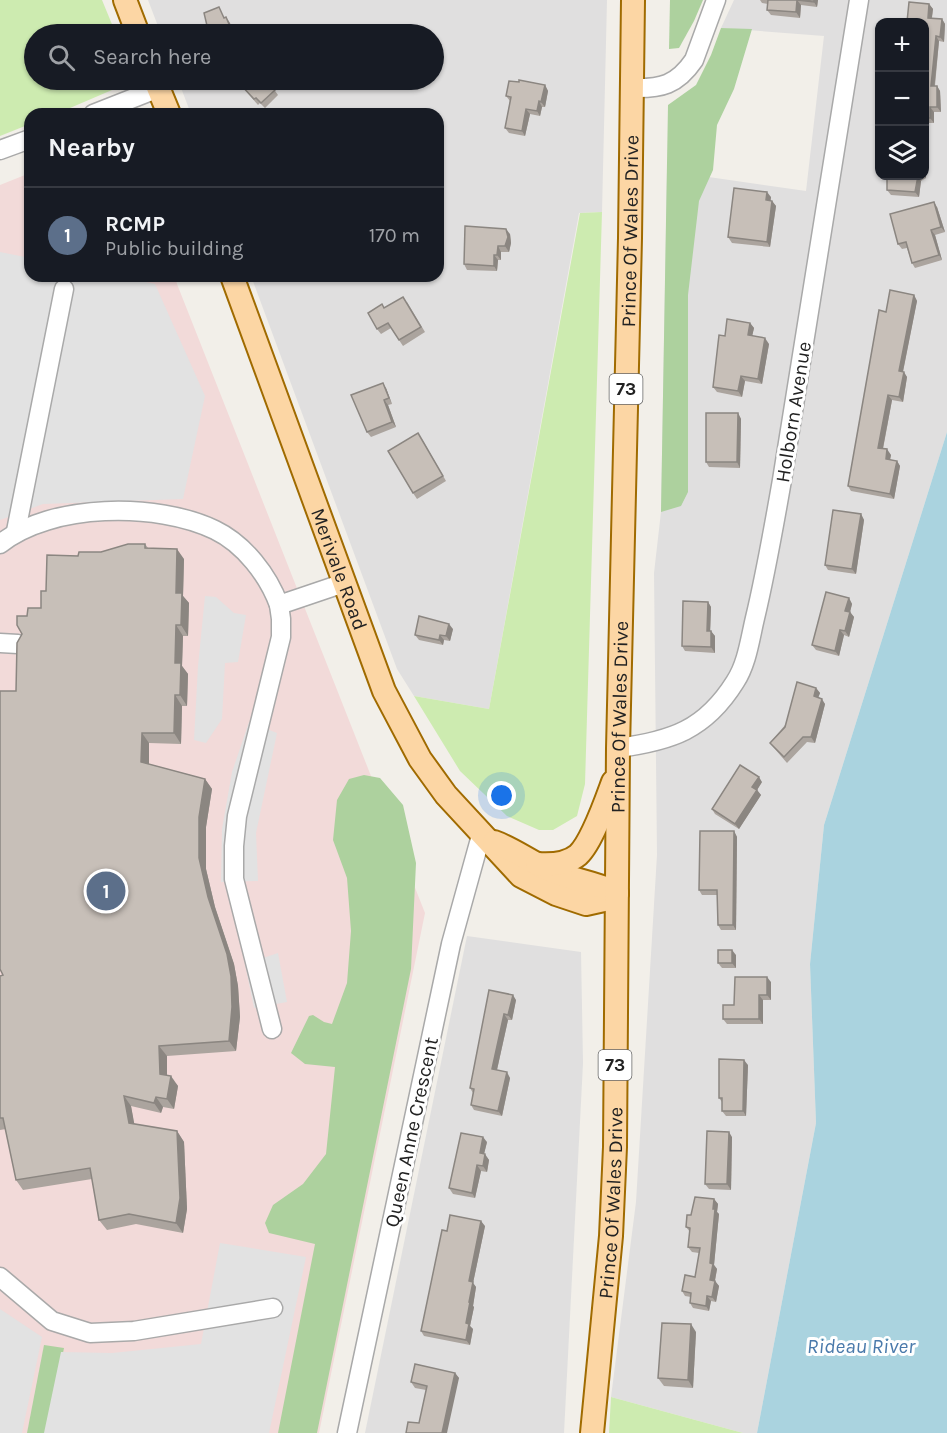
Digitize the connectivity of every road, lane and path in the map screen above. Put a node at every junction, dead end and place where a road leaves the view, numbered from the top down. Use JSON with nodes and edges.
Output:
{"nodes":[{"id":1,"x":125,"y":0,"type":"edge"},
{"id":2,"x":633,"y":0,"type":"edge"},
{"id":3,"x":716,"y":0,"type":"edge"},
{"id":4,"x":859,"y":0,"type":"edge"},
{"id":5,"x":134,"y":24,"type":"edge"},
{"id":6,"x":632,"y":88,"type":"junction"},
{"id":7,"x":144,"y":90,"type":"edge"},
{"id":8,"x":159,"y":90,"type":"edge"},
{"id":9,"x":106,"y":108,"type":"edge"},
{"id":10,"x":167,"y":108,"type":"edge"},
{"id":11,"x":24,"y":141,"type":"edge"},
{"id":12,"x":0,"y":150,"type":"edge"},
{"id":13,"x":234,"y":282,"type":"edge"},
{"id":14,"x":64,"y":289,"type":"dead end"},
{"id":15,"x":16,"y":531,"type":"junction"},
{"id":16,"x":0,"y":544,"type":"edge"},
{"id":17,"x":344,"y":583,"type":"junction"},
{"id":18,"x":279,"y":605,"type":"junction"},
{"id":19,"x":618,"y":756,"type":"junction"},
{"id":20,"x":485,"y":836,"type":"junction"},
{"id":21,"x":537,"y":864,"type":"junction"},
{"id":22,"x":617,"y":893,"type":"junction"},
{"id":23,"x":272,"y":1029,"type":"dead end"},
{"id":24,"x":0,"y":1277,"type":"edge"},
{"id":25,"x":273,"y":1308,"type":"dead end"},
{"id":26,"x":347,"y":1433,"type":"edge"},
{"id":27,"x":592,"y":1433,"type":"edge"}],
"edges":[{"from":1,"to":5,"type":"main road"},
{"from":2,"to":6,"type":"main road","name":"Prince Of Wales Drive","number":"73"},
{"from":3,"to":6,"type":"street"},
{"from":4,"to":19,"type":"street","name":"Holborn Avenue"},
{"from":6,"to":19,"type":"main road","name":"Prince Of Wales Drive","number":"73"},
{"from":7,"to":9,"type":"street"},
{"from":8,"to":10,"type":"main road"},
{"from":11,"to":12,"type":"street"},
{"from":13,"to":17,"type":"main road","name":"Merivale Road"},
{"from":14,"to":15,"type":"street"},
{"from":15,"to":16,"type":"street"},
{"from":15,"to":18,"type":"street"},
{"from":17,"to":18,"type":"street"},
{"from":17,"to":20,"type":"main road","name":"Merivale Road"},
{"from":18,"to":23,"type":"street"},
{"from":19,"to":21,"type":"main road"},
{"from":19,"to":22,"type":"main road","name":"Prince Of Wales Drive","number":"73"},
{"from":20,"to":21,"type":"main road","name":"Merivale Road"},
{"from":20,"to":22,"type":"main road","name":"Merivale Road"},
{"from":20,"to":26,"type":"street","name":"Queen Anne Crescent"},
{"from":21,"to":22,"type":"main road","name":"Merivale Road"},
{"from":22,"to":27,"type":"main road","name":"Prince Of Wales Drive","number":"73"},
{"from":24,"to":25,"type":"street"}]}
